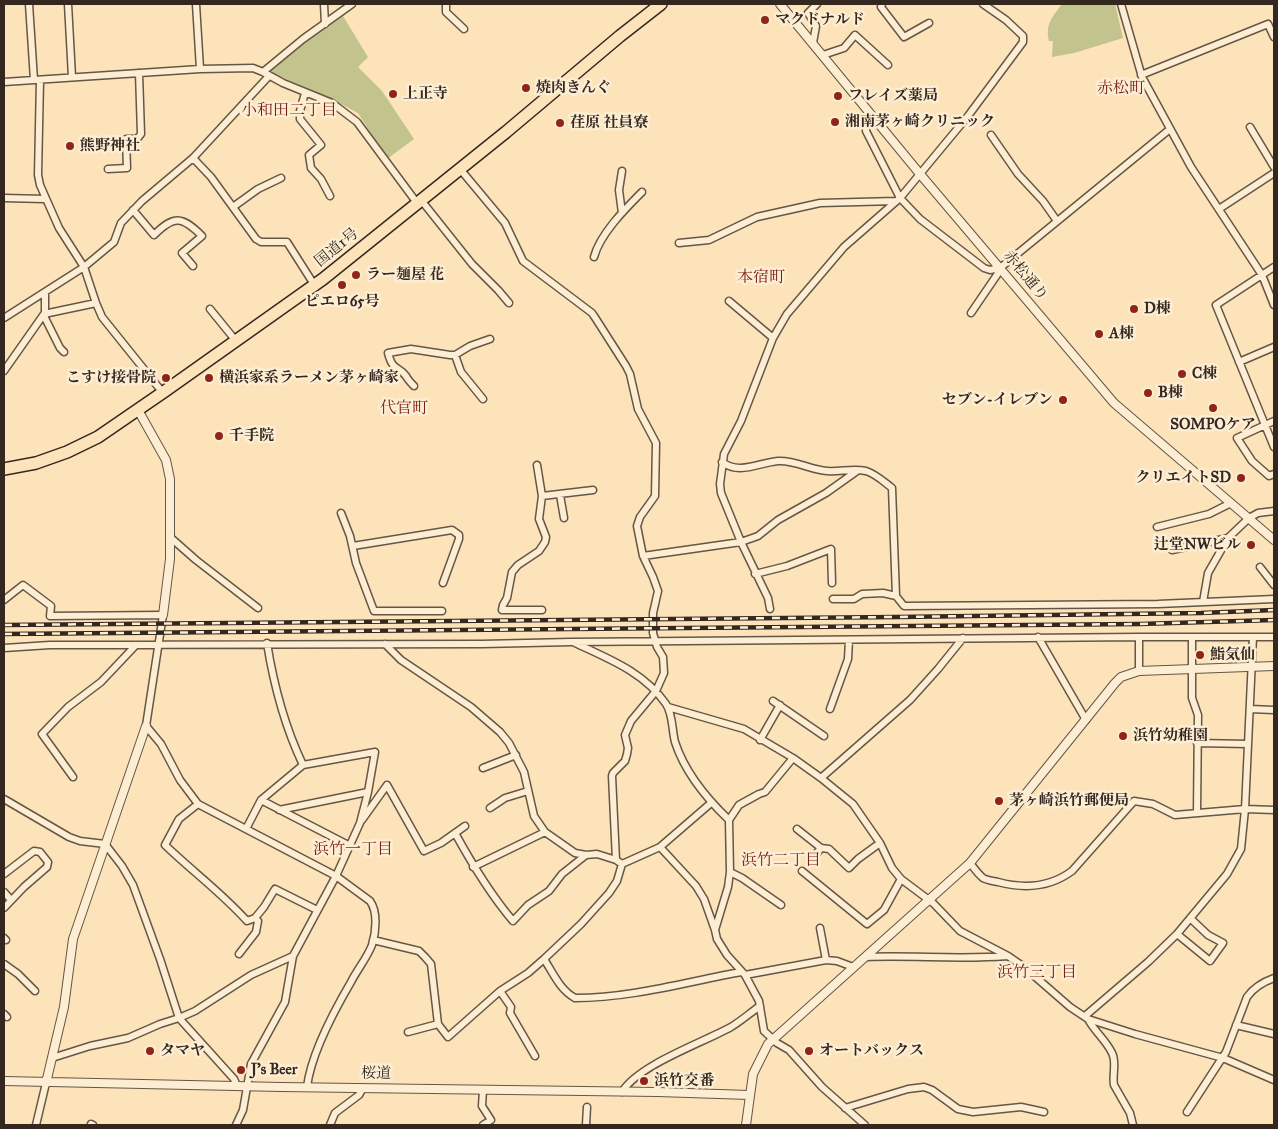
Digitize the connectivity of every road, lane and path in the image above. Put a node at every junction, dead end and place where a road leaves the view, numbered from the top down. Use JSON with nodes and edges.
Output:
{"nodes":[{"id":1,"x":29,"y":4,"type":"edge"},
{"id":2,"x":68,"y":4,"type":"edge"},
{"id":3,"x":196,"y":4,"type":"edge"},
{"id":4,"x":324,"y":4,"type":"edge"},
{"id":5,"x":352,"y":4,"type":"edge"},
{"id":6,"x":446,"y":4,"type":"edge"},
{"id":7,"x":662,"y":4,"type":"edge"},
{"id":8,"x":780,"y":4,"type":"edge"},
{"id":9,"x":817,"y":4,"type":"edge"},
{"id":10,"x":882,"y":4,"type":"edge"},
{"id":11,"x":983,"y":4,"type":"edge"},
{"id":12,"x":1121,"y":4,"type":"edge"},
{"id":13,"x":929,"y":23,"type":"dead end"},
{"id":14,"x":325,"y":24,"type":"junction"},
{"id":15,"x":464,"y":29,"type":"dead end"},
{"id":16,"x":1274,"y":37,"type":"edge"},
{"id":17,"x":813,"y":43,"type":"junction"},
{"id":18,"x":823,"y":55,"type":"junction"},
{"id":19,"x":888,"y":65,"type":"dead end"},
{"id":20,"x":200,"y":69,"type":"junction"},
{"id":21,"x":139,"y":73,"type":"junction"},
{"id":22,"x":266,"y":74,"type":"junction"},
{"id":23,"x":1140,"y":75,"type":"junction"},
{"id":24,"x":72,"y":77,"type":"junction"},
{"id":25,"x":37,"y":80,"type":"junction"},
{"id":26,"x":4,"y":82,"type":"edge"},
{"id":27,"x":305,"y":93,"type":"junction"},
{"id":28,"x":873,"y":116,"type":"junction"},
{"id":29,"x":1250,"y":127,"type":"dead end"},
{"id":30,"x":1170,"y":129,"type":"junction"},
{"id":31,"x":990,"y":135,"type":"dead end"},
{"id":32,"x":192,"y":158,"type":"junction"},
{"id":33,"x":1274,"y":167,"type":"edge"},
{"id":34,"x":108,"y":169,"type":"dead end"},
{"id":35,"x":460,"y":169,"type":"junction"},
{"id":36,"x":622,"y":171,"type":"dead end"},
{"id":37,"x":1274,"y":173,"type":"edge"},
{"id":38,"x":920,"y":174,"type":"junction"},
{"id":39,"x":281,"y":178,"type":"dead end"},
{"id":40,"x":642,"y":192,"type":"dead end"},
{"id":41,"x":330,"y":196,"type":"dead end"},
{"id":42,"x":4,"y":198,"type":"edge"},
{"id":43,"x":45,"y":199,"type":"junction"},
{"id":44,"x":898,"y":200,"type":"junction"},
{"id":45,"x":419,"y":202,"type":"junction"},
{"id":46,"x":233,"y":207,"type":"junction"},
{"id":47,"x":1219,"y":209,"type":"junction"},
{"id":48,"x":133,"y":210,"type":"junction"},
{"id":49,"x":622,"y":213,"type":"junction"},
{"id":50,"x":1057,"y":220,"type":"junction"},
{"id":51,"x":679,"y":243,"type":"dead end"},
{"id":52,"x":594,"y":257,"type":"dead end"},
{"id":53,"x":193,"y":266,"type":"dead end"},
{"id":54,"x":84,"y":267,"type":"junction"},
{"id":55,"x":1274,"y":267,"type":"edge"},
{"id":56,"x":1000,"y":269,"type":"junction"},
{"id":57,"x":1262,"y":275,"type":"junction"},
{"id":58,"x":315,"y":286,"type":"junction"},
{"id":59,"x":45,"y":292,"type":"junction"},
{"id":60,"x":729,"y":301,"type":"dead end"},
{"id":61,"x":1274,"y":301,"type":"edge"},
{"id":62,"x":96,"y":303,"type":"junction"},
{"id":63,"x":509,"y":304,"type":"dead end"},
{"id":64,"x":210,"y":309,"type":"dead end"},
{"id":65,"x":971,"y":313,"type":"dead end"},
{"id":66,"x":44,"y":314,"type":"junction"},
{"id":67,"x":4,"y":318,"type":"edge"},
{"id":68,"x":773,"y":338,"type":"junction"},
{"id":69,"x":490,"y":339,"type":"dead end"},
{"id":70,"x":236,"y":341,"type":"junction"},
{"id":71,"x":1274,"y":347,"type":"edge"},
{"id":72,"x":64,"y":352,"type":"dead end"},
{"id":73,"x":455,"y":354,"type":"junction"},
{"id":74,"x":1239,"y":362,"type":"junction"},
{"id":75,"x":4,"y":371,"type":"edge"},
{"id":76,"x":414,"y":386,"type":"dead end"},
{"id":77,"x":162,"y":393,"type":"junction"},
{"id":78,"x":483,"y":398,"type":"dead end"},
{"id":79,"x":138,"y":410,"type":"junction"},
{"id":80,"x":1274,"y":421,"type":"edge"},
{"id":81,"x":1265,"y":425,"type":"junction"},
{"id":82,"x":1274,"y":447,"type":"edge"},
{"id":83,"x":722,"y":462,"type":"junction"},
{"id":84,"x":537,"y":465,"type":"dead end"},
{"id":85,"x":4,"y":469,"type":"edge"},
{"id":86,"x":858,"y":470,"type":"junction"},
{"id":87,"x":1274,"y":474,"type":"edge"},
{"id":88,"x":593,"y":490,"type":"dead end"},
{"id":89,"x":560,"y":495,"type":"junction"},
{"id":90,"x":542,"y":496,"type":"junction"},
{"id":91,"x":1231,"y":503,"type":"junction"},
{"id":92,"x":1274,"y":511,"type":"edge"},
{"id":93,"x":341,"y":513,"type":"dead end"},
{"id":94,"x":564,"y":518,"type":"dead end"},
{"id":95,"x":1249,"y":518,"type":"junction"},
{"id":96,"x":1157,"y":527,"type":"dead end"},
{"id":97,"x":171,"y":538,"type":"junction"},
{"id":98,"x":1228,"y":538,"type":"junction"},
{"id":99,"x":1274,"y":540,"type":"edge"},
{"id":100,"x":741,"y":542,"type":"junction"},
{"id":101,"x":353,"y":546,"type":"junction"},
{"id":102,"x":1172,"y":550,"type":"dead end"},
{"id":103,"x":643,"y":556,"type":"junction"},
{"id":104,"x":1260,"y":567,"type":"dead end"},
{"id":105,"x":755,"y":574,"type":"junction"},
{"id":106,"x":443,"y":583,"type":"dead end"},
{"id":107,"x":832,"y":583,"type":"dead end"},
{"id":108,"x":1274,"y":584,"type":"edge"},
{"id":109,"x":896,"y":596,"type":"junction"},
{"id":110,"x":833,"y":599,"type":"dead end"},
{"id":111,"x":1274,"y":599,"type":"edge"},
{"id":112,"x":4,"y":600,"type":"edge"},
{"id":113,"x":1203,"y":602,"type":"junction"},
{"id":114,"x":258,"y":608,"type":"dead end"},
{"id":115,"x":770,"y":609,"type":"dead end"},
{"id":116,"x":542,"y":610,"type":"dead end"},
{"id":117,"x":442,"y":611,"type":"dead end"},
{"id":118,"x":163,"y":615,"type":"junction"},
{"id":119,"x":1140,"y":636,"type":"junction"},
{"id":120,"x":1038,"y":637,"type":"junction"},
{"id":121,"x":1192,"y":637,"type":"junction"},
{"id":122,"x":1253,"y":637,"type":"junction"},
{"id":123,"x":1274,"y":637,"type":"edge"},
{"id":124,"x":963,"y":638,"type":"junction"},
{"id":125,"x":849,"y":640,"type":"junction"},
{"id":126,"x":571,"y":642,"type":"junction"},
{"id":127,"x":655,"y":642,"type":"junction"},
{"id":128,"x":267,"y":643,"type":"junction"},
{"id":129,"x":385,"y":644,"type":"junction"},
{"id":130,"x":136,"y":645,"type":"junction"},
{"id":131,"x":158,"y":646,"type":"junction"},
{"id":132,"x":4,"y":648,"type":"edge"},
{"id":133,"x":1274,"y":666,"type":"edge"},
{"id":134,"x":1251,"y":667,"type":"junction"},
{"id":135,"x":1193,"y":669,"type":"junction"},
{"id":136,"x":1139,"y":671,"type":"junction"},
{"id":137,"x":656,"y":691,"type":"junction"},
{"id":138,"x":773,"y":701,"type":"dead end"},
{"id":139,"x":780,"y":705,"type":"junction"},
{"id":140,"x":668,"y":706,"type":"junction"},
{"id":141,"x":830,"y":709,"type":"dead end"},
{"id":142,"x":1250,"y":709,"type":"junction"},
{"id":143,"x":1274,"y":710,"type":"edge"},
{"id":144,"x":1086,"y":720,"type":"junction"},
{"id":145,"x":146,"y":726,"type":"junction"},
{"id":146,"x":824,"y":736,"type":"dead end"},
{"id":147,"x":760,"y":740,"type":"junction"},
{"id":148,"x":1197,"y":743,"type":"junction"},
{"id":149,"x":1248,"y":744,"type":"junction"},
{"id":150,"x":516,"y":755,"type":"junction"},
{"id":151,"x":793,"y":758,"type":"junction"},
{"id":152,"x":303,"y":765,"type":"junction"},
{"id":153,"x":484,"y":768,"type":"dead end"},
{"id":154,"x":73,"y":777,"type":"dead end"},
{"id":155,"x":821,"y":778,"type":"junction"},
{"id":156,"x":528,"y":791,"type":"junction"},
{"id":157,"x":368,"y":792,"type":"junction"},
{"id":158,"x":4,"y":799,"type":"edge"},
{"id":159,"x":261,"y":800,"type":"junction"},
{"id":160,"x":711,"y":803,"type":"junction"},
{"id":161,"x":198,"y":804,"type":"junction"},
{"id":162,"x":490,"y":808,"type":"dead end"},
{"id":163,"x":1245,"y":809,"type":"junction"},
{"id":164,"x":279,"y":810,"type":"junction"},
{"id":165,"x":1274,"y":810,"type":"edge"},
{"id":166,"x":1196,"y":813,"type":"junction"},
{"id":167,"x":729,"y":820,"type":"junction"},
{"id":168,"x":360,"y":823,"type":"junction"},
{"id":169,"x":465,"y":826,"type":"dead end"},
{"id":170,"x":246,"y":829,"type":"junction"},
{"id":171,"x":797,"y":829,"type":"dead end"},
{"id":172,"x":545,"y":832,"type":"junction"},
{"id":173,"x":455,"y":833,"type":"junction"},
{"id":174,"x":880,"y":843,"type":"junction"},
{"id":175,"x":105,"y":844,"type":"junction"},
{"id":176,"x":350,"y":846,"type":"junction"},
{"id":177,"x":660,"y":847,"type":"junction"},
{"id":178,"x":821,"y":848,"type":"junction"},
{"id":179,"x":816,"y":854,"type":"dead end"},
{"id":180,"x":586,"y":855,"type":"junction"},
{"id":181,"x":619,"y":862,"type":"junction"},
{"id":182,"x":970,"y":863,"type":"junction"},
{"id":183,"x":473,"y":866,"type":"junction"},
{"id":184,"x":802,"y":871,"type":"dead end"},
{"id":185,"x":730,"y":872,"type":"junction"},
{"id":186,"x":4,"y":874,"type":"edge"},
{"id":187,"x":336,"y":876,"type":"junction"},
{"id":188,"x":901,"y":879,"type":"junction"},
{"id":189,"x":4,"y":892,"type":"edge"},
{"id":190,"x":11,"y":900,"type":"junction"},
{"id":191,"x":929,"y":900,"type":"junction"},
{"id":192,"x":781,"y":905,"type":"dead end"},
{"id":193,"x":4,"y":908,"type":"edge"},
{"id":194,"x":316,"y":910,"type":"junction"},
{"id":195,"x":255,"y":918,"type":"junction"},
{"id":196,"x":1190,"y":918,"type":"junction"},
{"id":197,"x":820,"y":928,"type":"dead end"},
{"id":198,"x":715,"y":930,"type":"junction"},
{"id":199,"x":1177,"y":934,"type":"junction"},
{"id":200,"x":373,"y":940,"type":"junction"},
{"id":201,"x":239,"y":954,"type":"dead end"},
{"id":202,"x":293,"y":956,"type":"junction"},
{"id":203,"x":1008,"y":956,"type":"junction"},
{"id":204,"x":866,"y":957,"type":"junction"},
{"id":205,"x":544,"y":959,"type":"junction"},
{"id":206,"x":826,"y":960,"type":"junction"},
{"id":207,"x":4,"y":964,"type":"edge"},
{"id":208,"x":853,"y":967,"type":"junction"},
{"id":209,"x":743,"y":974,"type":"junction"},
{"id":210,"x":1274,"y":978,"type":"edge"},
{"id":211,"x":35,"y":991,"type":"dead end"},
{"id":212,"x":500,"y":992,"type":"junction"},
{"id":213,"x":760,"y":1006,"type":"junction"},
{"id":214,"x":179,"y":1018,"type":"junction"},
{"id":215,"x":1086,"y":1018,"type":"junction"},
{"id":216,"x":438,"y":1024,"type":"junction"},
{"id":217,"x":1236,"y":1025,"type":"junction"},
{"id":218,"x":408,"y":1032,"type":"dead end"},
{"id":219,"x":1274,"y":1034,"type":"edge"},
{"id":220,"x":772,"y":1040,"type":"junction"},
{"id":221,"x":535,"y":1056,"type":"dead end"},
{"id":222,"x":52,"y":1058,"type":"junction"},
{"id":223,"x":1223,"y":1058,"type":"junction"},
{"id":224,"x":1274,"y":1080,"type":"edge"},
{"id":225,"x":4,"y":1081,"type":"edge"},
{"id":226,"x":46,"y":1083,"type":"junction"},
{"id":227,"x":237,"y":1086,"type":"junction"},
{"id":228,"x":248,"y":1086,"type":"junction"},
{"id":229,"x":307,"y":1087,"type":"junction"},
{"id":230,"x":363,"y":1088,"type":"junction"},
{"id":231,"x":483,"y":1090,"type":"junction"},
{"id":232,"x":622,"y":1092,"type":"junction"},
{"id":233,"x":749,"y":1095,"type":"junction"},
{"id":234,"x":587,"y":1107,"type":"dead end"},
{"id":235,"x":846,"y":1108,"type":"junction"},
{"id":236,"x":1044,"y":1112,"type":"dead end"},
{"id":237,"x":1187,"y":1112,"type":"dead end"},
{"id":238,"x":857,"y":1122,"type":"edge"},
{"id":239,"x":36,"y":1125,"type":"edge"},
{"id":240,"x":236,"y":1125,"type":"edge"},
{"id":241,"x":330,"y":1125,"type":"edge"},
{"id":242,"x":483,"y":1125,"type":"edge"},
{"id":243,"x":586,"y":1125,"type":"edge"},
{"id":244,"x":746,"y":1125,"type":"edge"},
{"id":245,"x":865,"y":1125,"type":"edge"},
{"id":246,"x":1133,"y":1125,"type":"edge"}],
"edges":[{"from":1,"to":25,"type":"street"},
{"from":2,"to":24,"type":"street"},
{"from":3,"to":20,"type":"street"},
{"from":4,"to":14,"type":"street"},
{"from":5,"to":14,"type":"street"},
{"from":6,"to":15,"type":"street"},
{"from":7,"to":35,"type":"highway","name":"国道1号"},
{"from":8,"to":17,"type":"street","name":"赤松通り"},
{"from":9,"to":17,"type":"street"},
{"from":10,"to":13,"type":"street"},
{"from":11,"to":38,"type":"street"},
{"from":12,"to":23,"type":"street"},
{"from":14,"to":22,"type":"street"},
{"from":16,"to":23,"type":"street"},
{"from":17,"to":18,"type":"street","name":"赤松通り"},
{"from":18,"to":19,"type":"street"},
{"from":18,"to":28,"type":"street","name":"赤松通り"},
{"from":20,"to":21,"type":"street"},
{"from":20,"to":22,"type":"street"},
{"from":21,"to":24,"type":"street"},
{"from":21,"to":34,"type":"street"},
{"from":22,"to":27,"type":"street"},
{"from":22,"to":32,"type":"street"},
{"from":23,"to":30,"type":"street"},
{"from":24,"to":25,"type":"street"},
{"from":25,"to":26,"type":"street"},
{"from":25,"to":43,"type":"street"},
{"from":27,"to":41,"type":"street"},
{"from":27,"to":45,"type":"street"},
{"from":28,"to":38,"type":"street","name":"赤松通り"},
{"from":28,"to":44,"type":"street"},
{"from":29,"to":33,"type":"street"},
{"from":30,"to":47,"type":"street"},
{"from":30,"to":50,"type":"street"},
{"from":31,"to":50,"type":"street"},
{"from":32,"to":46,"type":"street"},
{"from":32,"to":48,"type":"street"},
{"from":35,"to":45,"type":"highway","name":"国道1号"},
{"from":35,"to":103,"type":"street"},
{"from":36,"to":49,"type":"street"},
{"from":37,"to":47,"type":"street"},
{"from":38,"to":44,"type":"street"},
{"from":38,"to":56,"type":"street","name":"赤松通り"},
{"from":39,"to":46,"type":"street"},
{"from":40,"to":49,"type":"street"},
{"from":42,"to":43,"type":"street"},
{"from":43,"to":54,"type":"street"},
{"from":44,"to":51,"type":"street"},
{"from":44,"to":56,"type":"street"},
{"from":44,"to":68,"type":"street"},
{"from":45,"to":58,"type":"highway","name":"国道1号"},
{"from":45,"to":63,"type":"street"},
{"from":46,"to":58,"type":"street"},
{"from":47,"to":57,"type":"street"},
{"from":48,"to":53,"type":"street"},
{"from":48,"to":54,"type":"street"},
{"from":49,"to":52,"type":"street"},
{"from":50,"to":56,"type":"street"},
{"from":54,"to":59,"type":"street"},
{"from":54,"to":62,"type":"street"},
{"from":55,"to":57,"type":"street"},
{"from":56,"to":65,"type":"street"},
{"from":56,"to":91,"type":"street","name":"赤松通り"},
{"from":57,"to":61,"type":"street"},
{"from":57,"to":74,"type":"street"},
{"from":58,"to":70,"type":"highway","name":"国道1号"},
{"from":59,"to":66,"type":"street"},
{"from":59,"to":67,"type":"street"},
{"from":60,"to":68,"type":"street"},
{"from":62,"to":66,"type":"street"},
{"from":62,"to":77,"type":"street"},
{"from":64,"to":70,"type":"street"},
{"from":66,"to":72,"type":"street"},
{"from":66,"to":75,"type":"street"},
{"from":68,"to":83,"type":"street"},
{"from":69,"to":73,"type":"street"},
{"from":70,"to":77,"type":"highway","name":"国道1号"},
{"from":71,"to":74,"type":"street"},
{"from":73,"to":76,"type":"street"},
{"from":73,"to":78,"type":"street"},
{"from":74,"to":81,"type":"street"},
{"from":77,"to":79,"type":"highway","name":"国道1号"},
{"from":79,"to":85,"type":"highway","name":"国道1号"},
{"from":79,"to":97,"type":"street"},
{"from":80,"to":81,"type":"street"},
{"from":81,"to":82,"type":"street"},
{"from":81,"to":87,"type":"street"},
{"from":83,"to":86,"type":"street"},
{"from":83,"to":100,"type":"street"},
{"from":84,"to":90,"type":"street"},
{"from":86,"to":100,"type":"street"},
{"from":86,"to":109,"type":"street"},
{"from":88,"to":89,"type":"street"},
{"from":89,"to":90,"type":"street"},
{"from":89,"to":94,"type":"street"},
{"from":90,"to":116,"type":"street"},
{"from":91,"to":95,"type":"street","name":"赤松通り"},
{"from":91,"to":96,"type":"street"},
{"from":92,"to":95,"type":"street"},
{"from":93,"to":101,"type":"street"},
{"from":95,"to":98,"type":"street"},
{"from":95,"to":99,"type":"street","name":"赤松通り"},
{"from":97,"to":114,"type":"street"},
{"from":97,"to":118,"type":"street"},
{"from":98,"to":102,"type":"street"},
{"from":98,"to":113,"type":"street"},
{"from":100,"to":103,"type":"street"},
{"from":100,"to":105,"type":"street"},
{"from":101,"to":106,"type":"street"},
{"from":101,"to":117,"type":"street"},
{"from":103,"to":127,"type":"street"},
{"from":104,"to":108,"type":"street"},
{"from":105,"to":107,"type":"street"},
{"from":105,"to":115,"type":"street"},
{"from":109,"to":110,"type":"street"},
{"from":109,"to":113,"type":"street"},
{"from":111,"to":113,"type":"street"},
{"from":112,"to":118,"type":"street"},
{"from":118,"to":131,"type":"street"},
{"from":119,"to":120,"type":"street"},
{"from":119,"to":121,"type":"street"},
{"from":119,"to":136,"type":"street"},
{"from":120,"to":124,"type":"street"},
{"from":120,"to":144,"type":"street"},
{"from":121,"to":122,"type":"street"},
{"from":121,"to":135,"type":"street"},
{"from":122,"to":123,"type":"street"},
{"from":122,"to":134,"type":"street"},
{"from":124,"to":125,"type":"street"},
{"from":124,"to":155,"type":"street"},
{"from":125,"to":127,"type":"street"},
{"from":125,"to":141,"type":"street"},
{"from":126,"to":127,"type":"street"},
{"from":126,"to":129,"type":"street"},
{"from":126,"to":137,"type":"street"},
{"from":127,"to":137,"type":"street"},
{"from":128,"to":129,"type":"street"},
{"from":128,"to":131,"type":"street"},
{"from":128,"to":152,"type":"street"},
{"from":129,"to":150,"type":"street"},
{"from":130,"to":131,"type":"street"},
{"from":130,"to":132,"type":"street"},
{"from":130,"to":154,"type":"street"},
{"from":131,"to":145,"type":"street"},
{"from":133,"to":134,"type":"street"},
{"from":134,"to":135,"type":"street"},
{"from":134,"to":142,"type":"street"},
{"from":135,"to":136,"type":"street"},
{"from":135,"to":148,"type":"street"},
{"from":136,"to":144,"type":"street"},
{"from":137,"to":140,"type":"street"},
{"from":137,"to":181,"type":"street"},
{"from":138,"to":139,"type":"street"},
{"from":139,"to":146,"type":"street"},
{"from":139,"to":147,"type":"street"},
{"from":140,"to":147,"type":"street"},
{"from":140,"to":160,"type":"street"},
{"from":142,"to":143,"type":"street"},
{"from":142,"to":149,"type":"street"},
{"from":144,"to":182,"type":"street"},
{"from":145,"to":161,"type":"street"},
{"from":145,"to":175,"type":"street"},
{"from":147,"to":151,"type":"street"},
{"from":148,"to":149,"type":"street"},
{"from":148,"to":166,"type":"street"},
{"from":149,"to":163,"type":"street"},
{"from":150,"to":153,"type":"street"},
{"from":150,"to":156,"type":"street"},
{"from":151,"to":155,"type":"street"},
{"from":151,"to":167,"type":"street"},
{"from":152,"to":157,"type":"street"},
{"from":152,"to":159,"type":"street"},
{"from":155,"to":174,"type":"street"},
{"from":156,"to":162,"type":"street"},
{"from":156,"to":172,"type":"street"},
{"from":157,"to":164,"type":"street"},
{"from":157,"to":168,"type":"street"},
{"from":158,"to":175,"type":"street"},
{"from":159,"to":164,"type":"street"},
{"from":159,"to":170,"type":"street"},
{"from":160,"to":167,"type":"street"},
{"from":160,"to":177,"type":"street"},
{"from":161,"to":170,"type":"street"},
{"from":161,"to":195,"type":"street"},
{"from":163,"to":165,"type":"street"},
{"from":163,"to":166,"type":"street"},
{"from":163,"to":196,"type":"street"},
{"from":164,"to":176,"type":"street"},
{"from":166,"to":182,"type":"street"},
{"from":167,"to":185,"type":"street"},
{"from":168,"to":173,"type":"street"},
{"from":168,"to":176,"type":"street"},
{"from":169,"to":173,"type":"street"},
{"from":170,"to":187,"type":"street"},
{"from":171,"to":178,"type":"street"},
{"from":172,"to":180,"type":"street"},
{"from":172,"to":183,"type":"street"},
{"from":173,"to":183,"type":"street"},
{"from":174,"to":178,"type":"street"},
{"from":174,"to":188,"type":"street"},
{"from":175,"to":214,"type":"street"},
{"from":175,"to":222,"type":"street"},
{"from":176,"to":187,"type":"street"},
{"from":177,"to":181,"type":"street"},
{"from":177,"to":198,"type":"street"},
{"from":178,"to":179,"type":"street"},
{"from":180,"to":181,"type":"street"},
{"from":180,"to":183,"type":"street"},
{"from":181,"to":205,"type":"street"},
{"from":182,"to":191,"type":"street"},
{"from":184,"to":188,"type":"street"},
{"from":185,"to":192,"type":"street"},
{"from":185,"to":198,"type":"street"},
{"from":186,"to":190,"type":"street"},
{"from":187,"to":194,"type":"street"},
{"from":187,"to":200,"type":"street"},
{"from":188,"to":191,"type":"street"},
{"from":189,"to":190,"type":"street"},
{"from":190,"to":193,"type":"street"},
{"from":191,"to":203,"type":"street"},
{"from":191,"to":204,"type":"street"},
{"from":194,"to":195,"type":"street"},
{"from":194,"to":202,"type":"street"},
{"from":195,"to":201,"type":"street"},
{"from":196,"to":199,"type":"street"},
{"from":196,"to":199,"type":"street"},
{"from":197,"to":206,"type":"street"},
{"from":198,"to":209,"type":"street"},
{"from":199,"to":215,"type":"street"},
{"from":200,"to":216,"type":"street"},
{"from":200,"to":229,"type":"street"},
{"from":202,"to":214,"type":"street"},
{"from":202,"to":228,"type":"street"},
{"from":203,"to":204,"type":"street"},
{"from":203,"to":215,"type":"street"},
{"from":204,"to":208,"type":"street"},
{"from":205,"to":209,"type":"street"},
{"from":205,"to":212,"type":"street"},
{"from":206,"to":208,"type":"street"},
{"from":206,"to":209,"type":"street"},
{"from":207,"to":211,"type":"street"},
{"from":208,"to":220,"type":"street"},
{"from":209,"to":213,"type":"street"},
{"from":210,"to":217,"type":"street"},
{"from":212,"to":216,"type":"street"},
{"from":212,"to":221,"type":"street"},
{"from":213,"to":220,"type":"street"},
{"from":213,"to":232,"type":"street"},
{"from":214,"to":222,"type":"street"},
{"from":214,"to":227,"type":"street"},
{"from":215,"to":223,"type":"street"},
{"from":215,"to":246,"type":"street"},
{"from":216,"to":218,"type":"street"},
{"from":217,"to":219,"type":"street"},
{"from":217,"to":223,"type":"street"},
{"from":220,"to":233,"type":"street"},
{"from":220,"to":235,"type":"street"},
{"from":222,"to":226,"type":"street"},
{"from":223,"to":224,"type":"street"},
{"from":223,"to":237,"type":"street"},
{"from":225,"to":226,"type":"street","name":"桜道"},
{"from":226,"to":227,"type":"street","name":"桜道"},
{"from":226,"to":239,"type":"street"},
{"from":227,"to":228,"type":"street","name":"桜道"},
{"from":228,"to":229,"type":"street","name":"桜道"},
{"from":228,"to":240,"type":"street"},
{"from":229,"to":230,"type":"street","name":"桜道"},
{"from":230,"to":231,"type":"street","name":"桜道"},
{"from":230,"to":241,"type":"street"},
{"from":231,"to":232,"type":"street","name":"桜道"},
{"from":231,"to":242,"type":"street"},
{"from":232,"to":233,"type":"street","name":"桜道"},
{"from":233,"to":244,"type":"street"},
{"from":234,"to":243,"type":"street"},
{"from":235,"to":236,"type":"street"},
{"from":235,"to":238,"type":"street"},
{"from":238,"to":245,"type":"street"}]}
